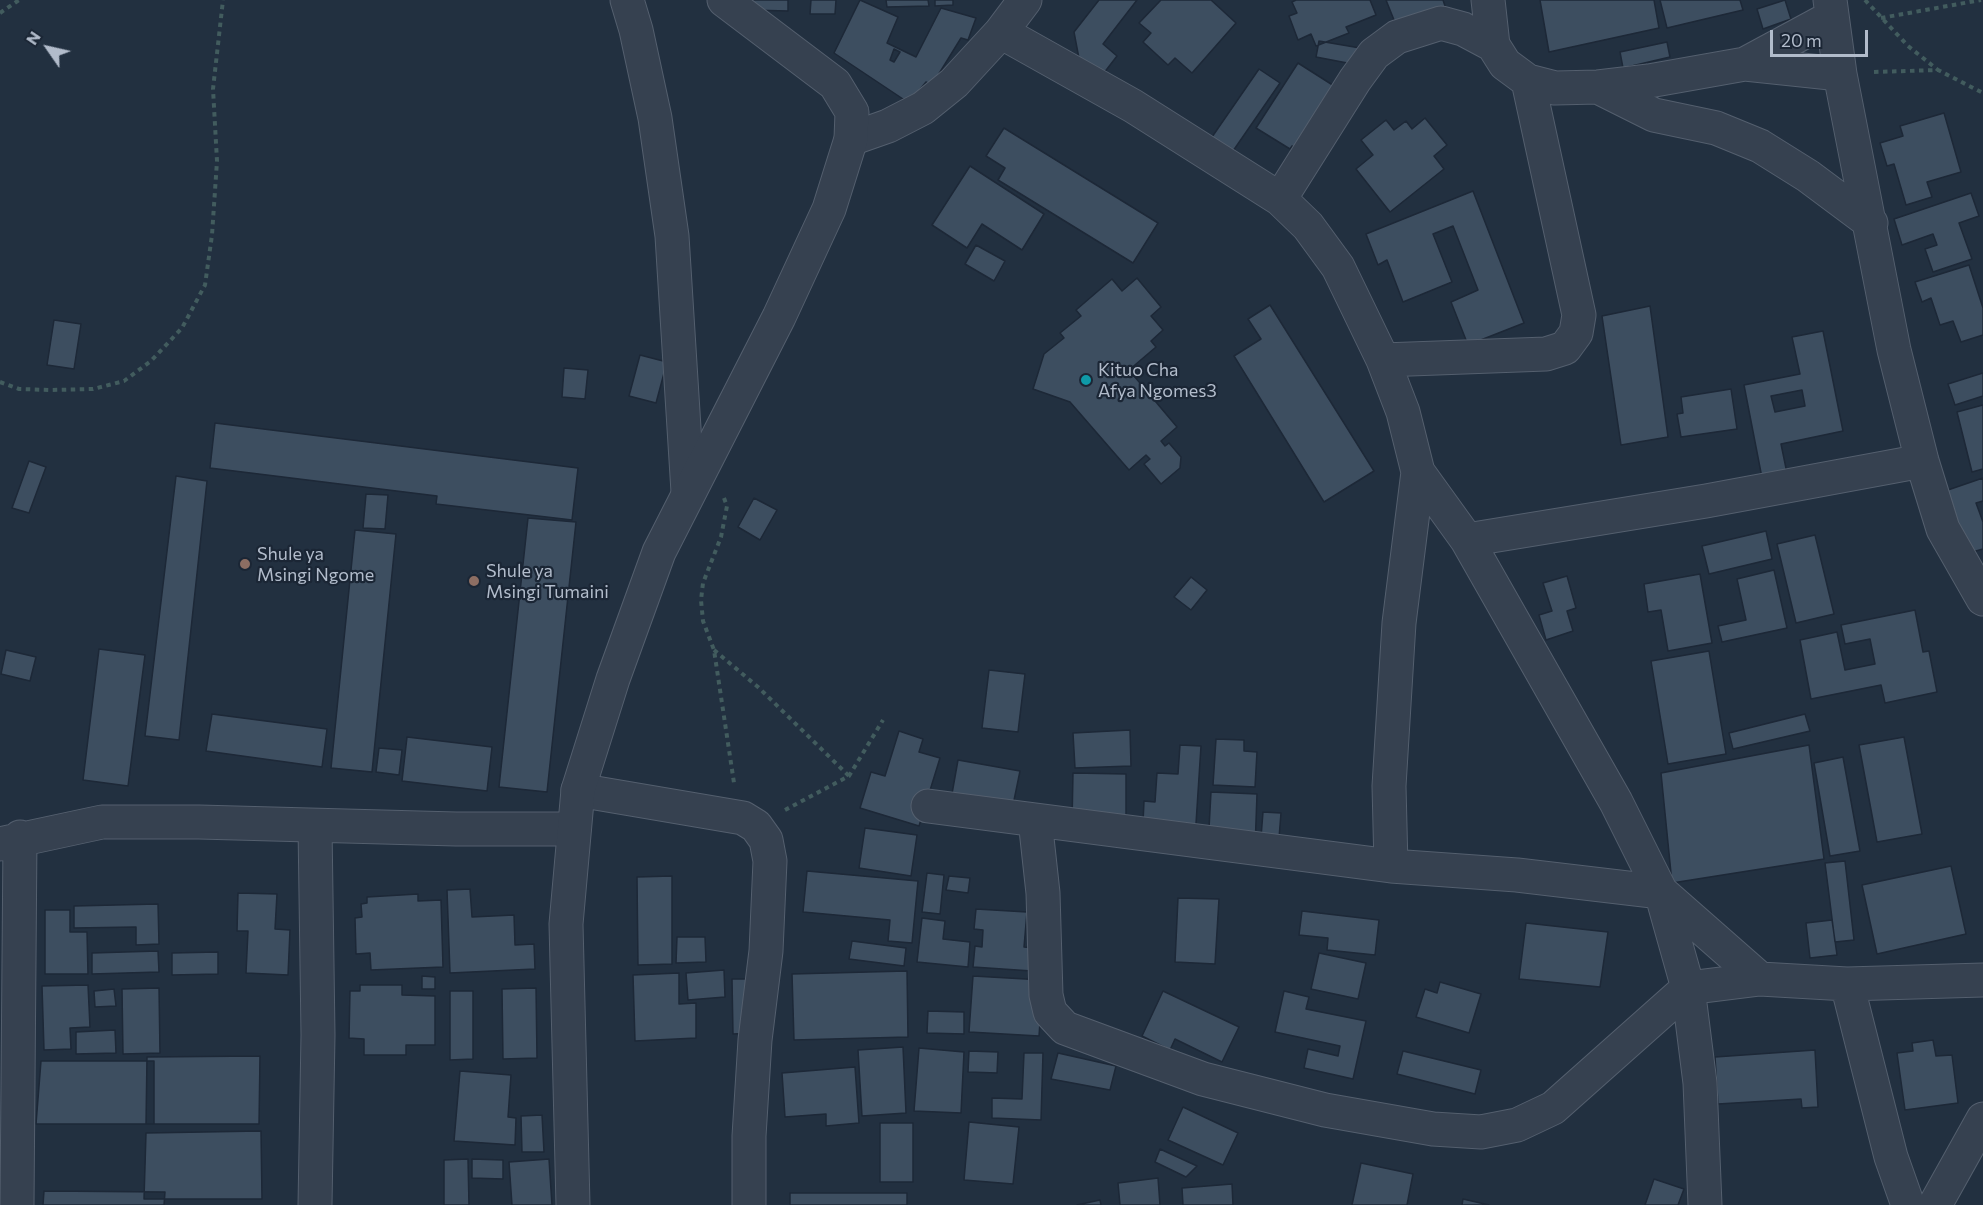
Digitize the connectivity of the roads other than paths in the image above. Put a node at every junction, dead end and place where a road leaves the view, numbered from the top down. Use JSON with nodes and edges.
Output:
{"nodes":[{"id":1,"x":627,"y":0,"type":"edge"},
{"id":2,"x":724,"y":0,"type":"edge"},
{"id":3,"x":1024,"y":0,"type":"edge"},
{"id":4,"x":1488,"y":0,"type":"edge"},
{"id":5,"x":750,"y":9,"type":"edge"},
{"id":6,"x":1831,"y":9,"type":"edge"},
{"id":7,"x":1001,"y":32,"type":"junction"},
{"id":8,"x":1493,"y":45,"type":"junction"},
{"id":9,"x":1745,"y":64,"type":"junction"},
{"id":10,"x":1840,"y":74,"type":"junction"},
{"id":11,"x":1528,"y":81,"type":"junction"},
{"id":12,"x":1598,"y":87,"type":"junction"},
{"id":13,"x":851,"y":139,"type":"junction"},
{"id":14,"x":1280,"y":200,"type":"junction"},
{"id":15,"x":1872,"y":223,"type":"junction"},
{"id":16,"x":1383,"y":360,"type":"junction"},
{"id":17,"x":1922,"y":461,"type":"junction"},
{"id":18,"x":1418,"y":472,"type":"junction"},
{"id":19,"x":688,"y":492,"type":"junction"},
{"id":20,"x":1467,"y":540,"type":"junction"},
{"id":21,"x":1972,"y":570,"type":"edge"},
{"id":22,"x":1983,"y":599,"type":"edge"},
{"id":23,"x":578,"y":790,"type":"junction"},
{"id":24,"x":928,"y":806,"type":"dead end"},
{"id":25,"x":1035,"y":820,"type":"junction"},
{"id":26,"x":315,"y":826,"type":"junction"},
{"id":27,"x":574,"y":829,"type":"junction"},
{"id":28,"x":10,"y":840,"type":"edge"},
{"id":29,"x":1391,"y":866,"type":"junction"},
{"id":30,"x":1661,"y":892,"type":"junction"},
{"id":31,"x":1760,"y":979,"type":"junction"},
{"id":32,"x":1983,"y":980,"type":"edge"},
{"id":33,"x":1846,"y":984,"type":"junction"},
{"id":34,"x":1688,"y":988,"type":"junction"},
{"id":35,"x":1983,"y":1119,"type":"edge"},
{"id":36,"x":17,"y":1205,"type":"edge"},
{"id":37,"x":315,"y":1205,"type":"edge"},
{"id":38,"x":573,"y":1205,"type":"edge"},
{"id":39,"x":749,"y":1205,"type":"edge"},
{"id":40,"x":1705,"y":1205,"type":"edge"},
{"id":41,"x":1908,"y":1205,"type":"edge"},
{"id":42,"x":1935,"y":1205,"type":"edge"}],
"edges":[{"from":1,"to":19,"type":"street"},
{"from":2,"to":5,"type":"street"},
{"from":3,"to":7,"type":"street"},
{"from":4,"to":8,"type":"street"},
{"from":5,"to":13,"type":"street"},
{"from":6,"to":9,"type":"street"},
{"from":6,"to":10,"type":"street"},
{"from":7,"to":13,"type":"street"},
{"from":7,"to":14,"type":"street"},
{"from":8,"to":11,"type":"street"},
{"from":8,"to":14,"type":"street"},
{"from":9,"to":10,"type":"street"},
{"from":9,"to":12,"type":"street"},
{"from":10,"to":15,"type":"street"},
{"from":11,"to":12,"type":"street"},
{"from":11,"to":16,"type":"street"},
{"from":12,"to":15,"type":"street"},
{"from":13,"to":19,"type":"street"},
{"from":14,"to":16,"type":"street"},
{"from":15,"to":17,"type":"street"},
{"from":16,"to":18,"type":"street"},
{"from":17,"to":20,"type":"street"},
{"from":17,"to":21,"type":"street"},
{"from":18,"to":20,"type":"street"},
{"from":18,"to":29,"type":"street"},
{"from":19,"to":23,"type":"street"},
{"from":20,"to":30,"type":"street"},
{"from":21,"to":22,"type":"street"},
{"from":23,"to":27,"type":"street"},
{"from":23,"to":39,"type":"street"},
{"from":24,"to":25,"type":"street"},
{"from":25,"to":29,"type":"street"},
{"from":25,"to":34,"type":"street"},
{"from":26,"to":27,"type":"street"},
{"from":26,"to":28,"type":"street"},
{"from":26,"to":37,"type":"street"},
{"from":27,"to":38,"type":"street"},
{"from":28,"to":36,"type":"street"},
{"from":29,"to":30,"type":"street"},
{"from":30,"to":31,"type":"street"},
{"from":30,"to":34,"type":"street"},
{"from":31,"to":33,"type":"street"},
{"from":31,"to":34,"type":"street"},
{"from":32,"to":33,"type":"street"},
{"from":33,"to":41,"type":"street"},
{"from":34,"to":40,"type":"street"},
{"from":35,"to":42,"type":"street"}]}
